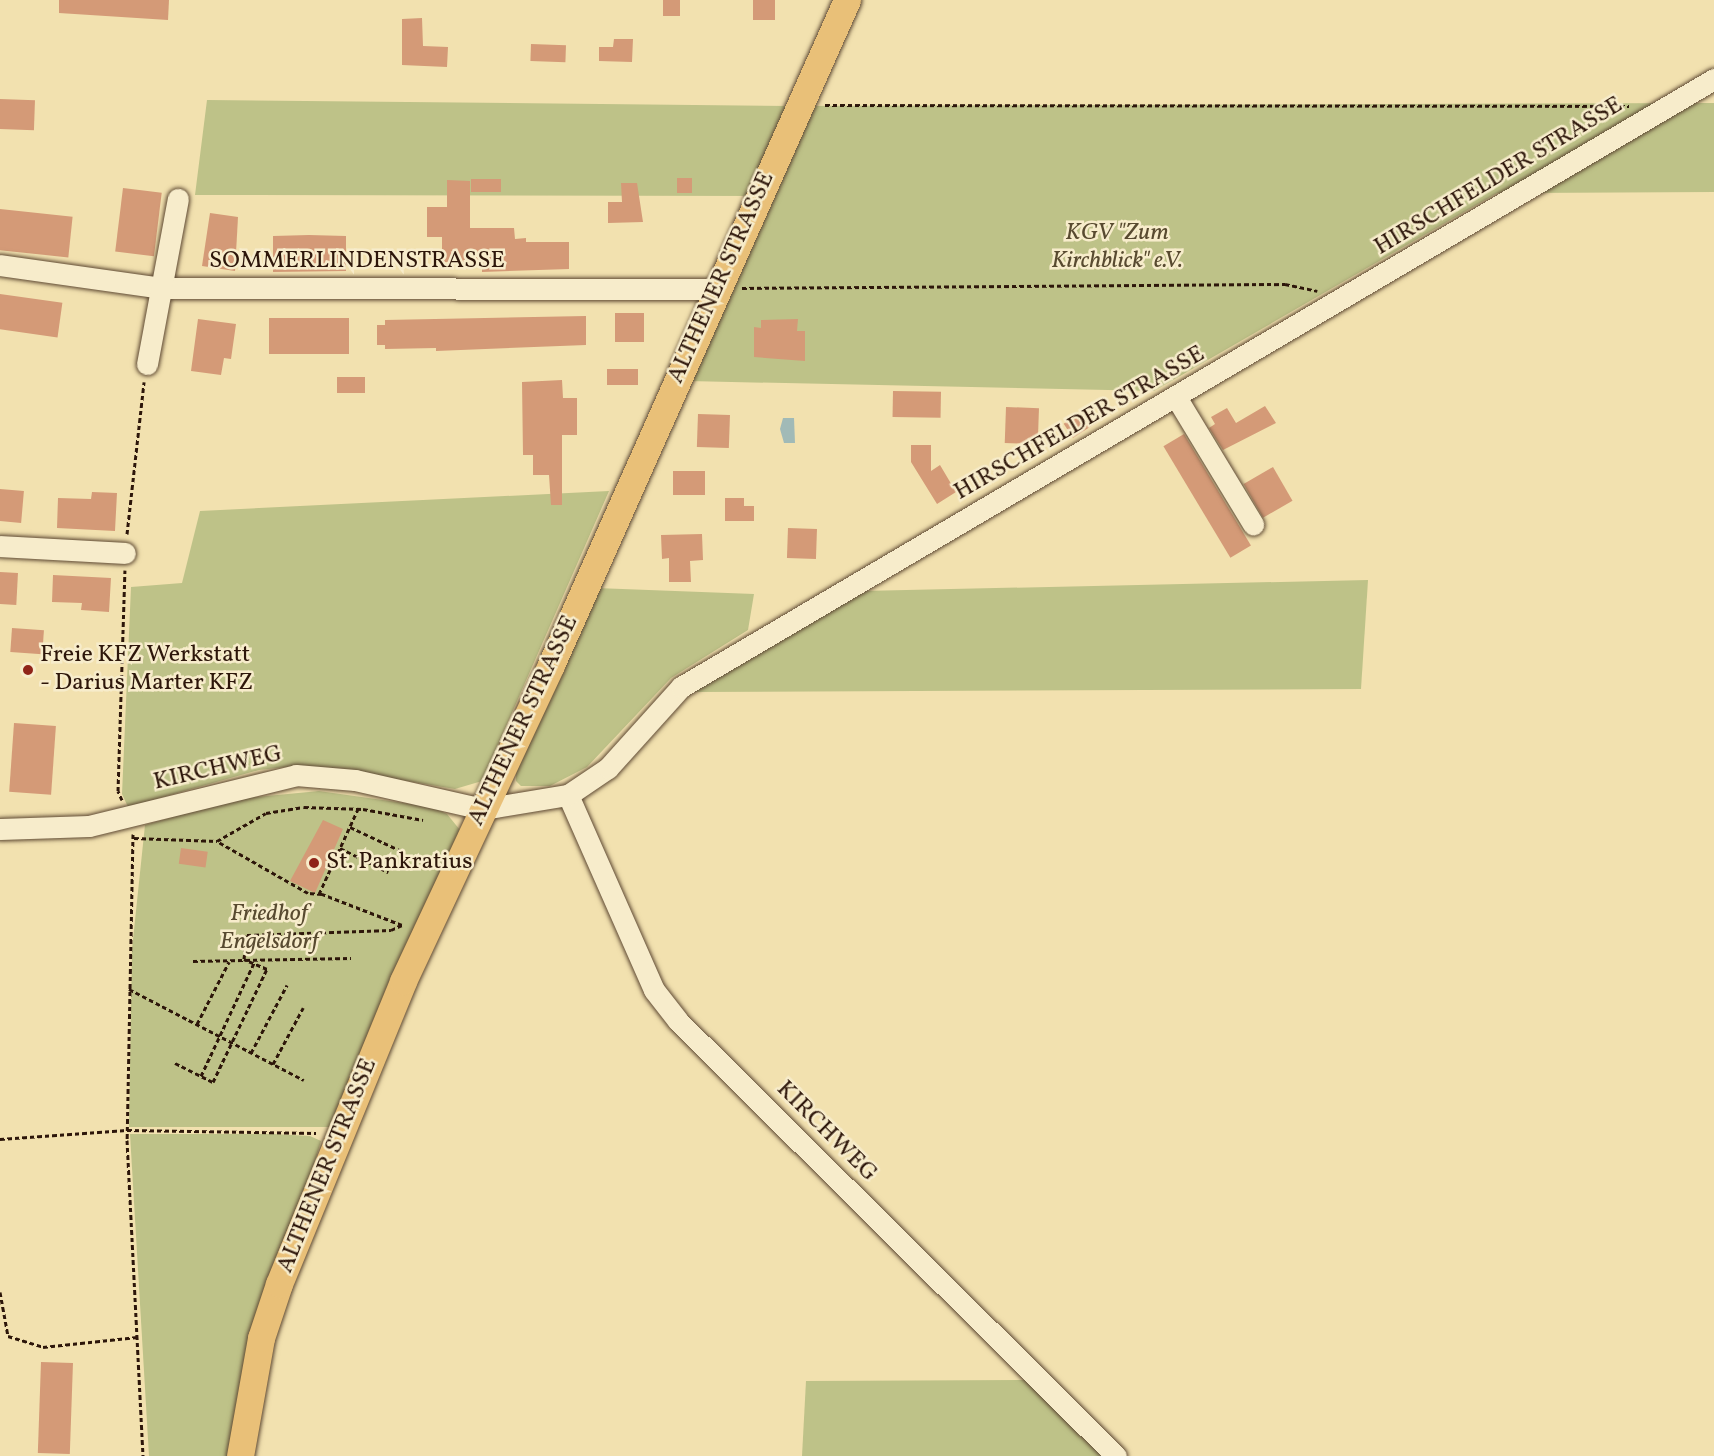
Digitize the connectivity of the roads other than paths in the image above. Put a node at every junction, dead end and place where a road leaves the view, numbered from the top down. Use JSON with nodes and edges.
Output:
{"nodes":[{"id":1,"x":847,"y":0,"type":"edge"},
{"id":2,"x":1714,"y":79,"type":"edge"},
{"id":3,"x":178,"y":199,"type":"dead end"},
{"id":4,"x":0,"y":266,"type":"edge"},
{"id":5,"x":161,"y":288,"type":"junction"},
{"id":6,"x":716,"y":289,"type":"junction"},
{"id":7,"x":147,"y":364,"type":"road end"},
{"id":8,"x":1176,"y":397,"type":"junction"},
{"id":9,"x":1253,"y":524,"type":"dead end"},
{"id":10,"x":0,"y":546,"type":"edge"},
{"id":11,"x":125,"y":553,"type":"road end"},
{"id":12,"x":568,"y":795,"type":"junction"},
{"id":13,"x":483,"y":809,"type":"junction"},
{"id":14,"x":0,"y":829,"type":"edge"},
{"id":15,"x":240,"y":1456,"type":"edge"},
{"id":16,"x":1116,"y":1456,"type":"edge"}],
"edges":[{"from":1,"to":6,"type":"main road","name":"ALTHENER STRASSE"},
{"from":2,"to":8,"type":"street","name":"HIRSCHFELDER STRASSE"},
{"from":3,"to":5,"type":"street"},
{"from":4,"to":5,"type":"street","name":"SOMMERLINDENSTRASSE"},
{"from":5,"to":6,"type":"street","name":"SOMMERLINDENSTRASSE"},
{"from":5,"to":7,"type":"street"},
{"from":6,"to":13,"type":"main road","name":"ALTHENER STRASSE"},
{"from":8,"to":9,"type":"street"},
{"from":8,"to":12,"type":"street","name":"HIRSCHFELDER STRASSE"},
{"from":10,"to":11,"type":"street"},
{"from":12,"to":13,"type":"street","name":"HIRSCHFELDER STRASSE"},
{"from":12,"to":16,"type":"street","name":"KIRCHWEG"},
{"from":13,"to":14,"type":"street","name":"KIRCHWEG"},
{"from":13,"to":15,"type":"main road","name":"ALTHENER STRASSE"}]}
